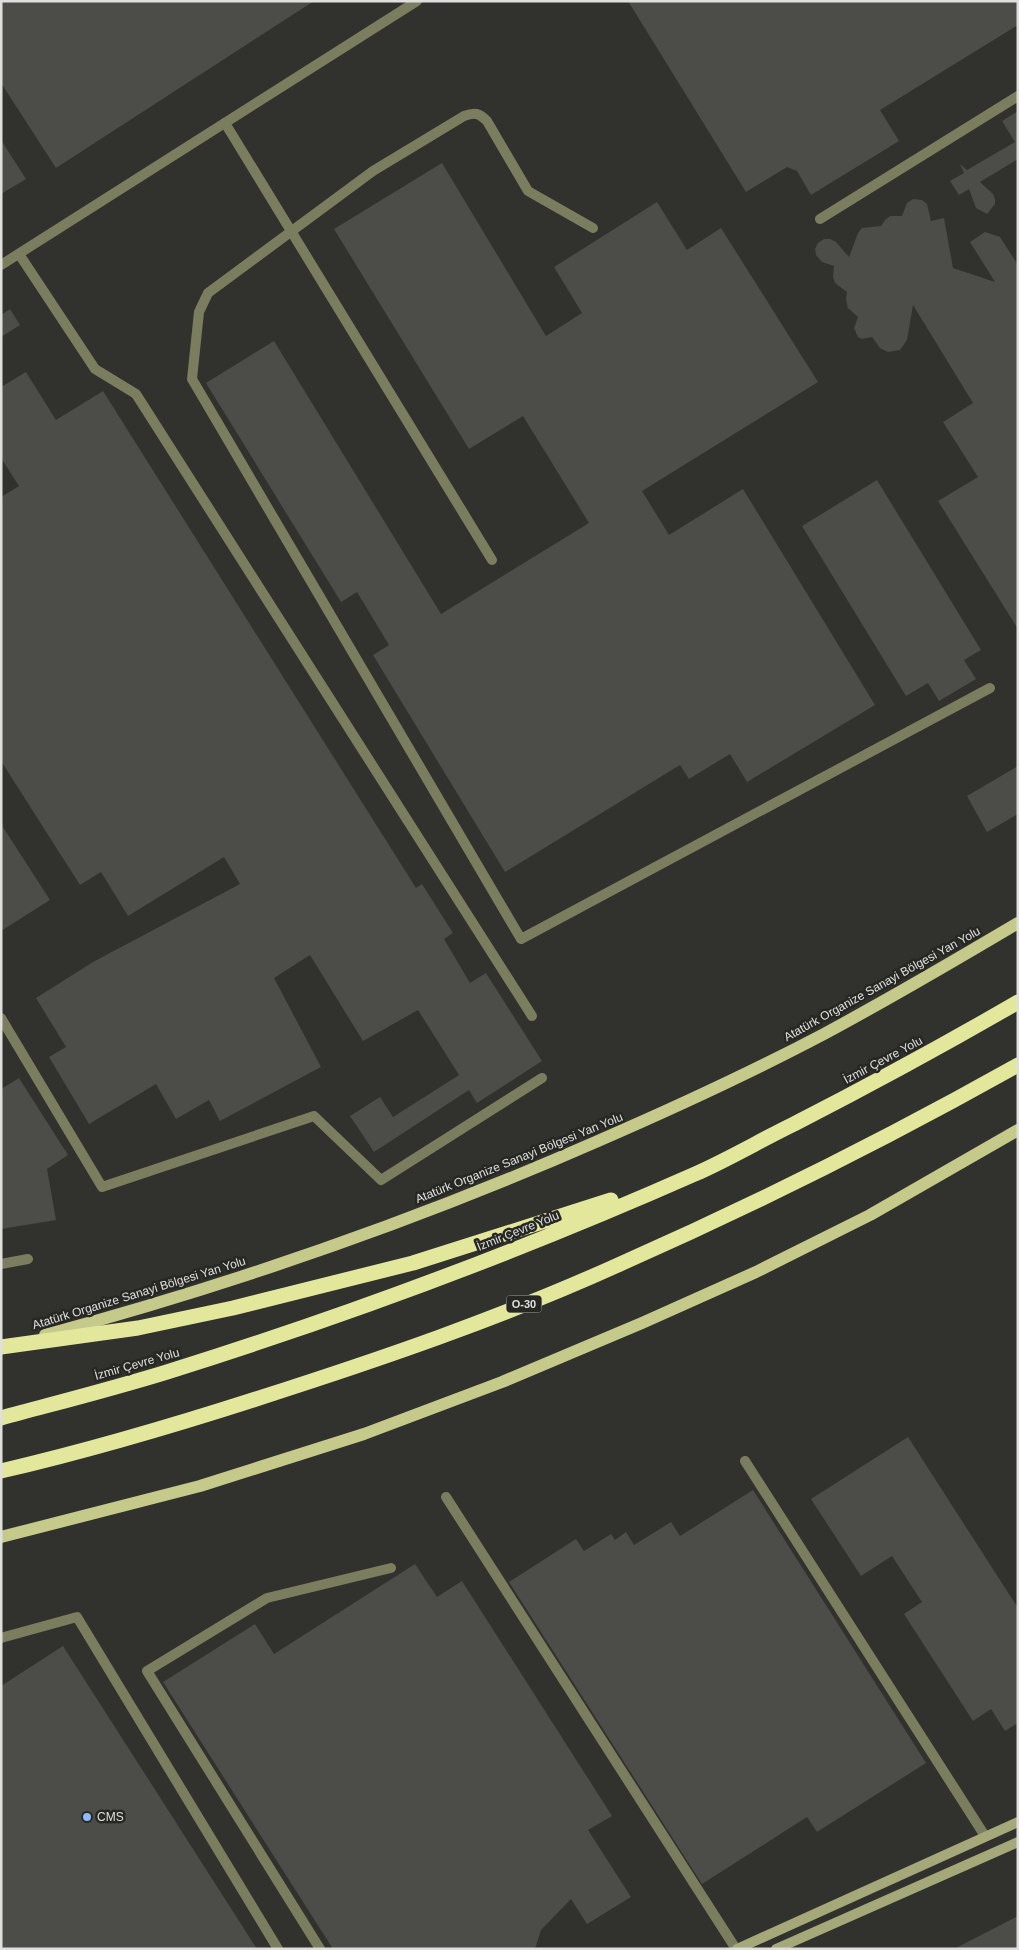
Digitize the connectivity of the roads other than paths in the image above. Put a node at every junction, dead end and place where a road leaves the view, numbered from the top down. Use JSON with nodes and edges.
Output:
{"nodes":[{"id":1,"x":414,"y":2,"type":"edge"},
{"id":2,"x":1018,"y":96,"type":"edge"},
{"id":3,"x":225,"y":123,"type":"junction"},
{"id":4,"x":820,"y":219,"type":"dead end"},
{"id":5,"x":593,"y":228,"type":"dead end"},
{"id":6,"x":291,"y":231,"type":"junction"},
{"id":7,"x":19,"y":254,"type":"junction"},
{"id":8,"x":1,"y":265,"type":"edge"},
{"id":9,"x":492,"y":560,"type":"dead end"},
{"id":10,"x":990,"y":688,"type":"dead end"},
{"id":11,"x":1018,"y":923,"type":"edge"},
{"id":12,"x":1018,"y":1002,"type":"edge"},
{"id":13,"x":532,"y":1016,"type":"dead end"},
{"id":14,"x":1,"y":1018,"type":"edge"},
{"id":15,"x":1018,"y":1065,"type":"edge"},
{"id":16,"x":542,"y":1078,"type":"dead end"},
{"id":17,"x":1018,"y":1130,"type":"edge"},
{"id":18,"x":698,"y":1173,"type":"junction"},
{"id":19,"x":28,"y":1259,"type":"dead end"},
{"id":20,"x":1,"y":1264,"type":"edge"},
{"id":21,"x":1,"y":1347,"type":"edge"},
{"id":22,"x":1,"y":1418,"type":"edge"},
{"id":23,"x":745,"y":1461,"type":"dead end"},
{"id":24,"x":1,"y":1471,"type":"edge"},
{"id":25,"x":446,"y":1497,"type":"dead end"},
{"id":26,"x":1,"y":1538,"type":"edge"},
{"id":27,"x":391,"y":1568,"type":"dead end"},
{"id":28,"x":1,"y":1638,"type":"edge"},
{"id":29,"x":1018,"y":1822,"type":"edge"},
{"id":30,"x":985,"y":1836,"type":"junction"},
{"id":31,"x":1018,"y":1842,"type":"edge"},
{"id":32,"x":278,"y":1949,"type":"edge"},
{"id":33,"x":320,"y":1949,"type":"edge"},
{"id":34,"x":736,"y":1949,"type":"edge"},
{"id":35,"x":776,"y":1949,"type":"edge"}],
"edges":[{"from":1,"to":3,"type":"street"},
{"from":2,"to":4,"type":"street"},
{"from":3,"to":6,"type":"street"},
{"from":3,"to":7,"type":"street"},
{"from":5,"to":6,"type":"street"},
{"from":6,"to":9,"type":"street"},
{"from":6,"to":10,"type":"street"},
{"from":7,"to":8,"type":"street"},
{"from":7,"to":13,"type":"street"},
{"from":11,"to":21,"type":"main road","name":"Atatürk Organize Sanayi Bölgesi Yan Yolu"},
{"from":12,"to":18,"type":"highway","name":"İzmir Çevre Yolu"},
{"from":14,"to":16,"type":"street"},
{"from":15,"to":24,"type":"highway","number":"O-30"},
{"from":17,"to":26,"type":"main road"},
{"from":18,"to":21,"type":"highway"},
{"from":18,"to":22,"type":"highway","name":"İzmir Çevre Yolu"},
{"from":19,"to":20,"type":"street"},
{"from":23,"to":30,"type":"street"},
{"from":25,"to":34,"type":"street"},
{"from":27,"to":33,"type":"street"},
{"from":28,"to":32,"type":"street"},
{"from":29,"to":30,"type":"street"},
{"from":30,"to":34,"type":"street"},
{"from":31,"to":35,"type":"street"}]}
